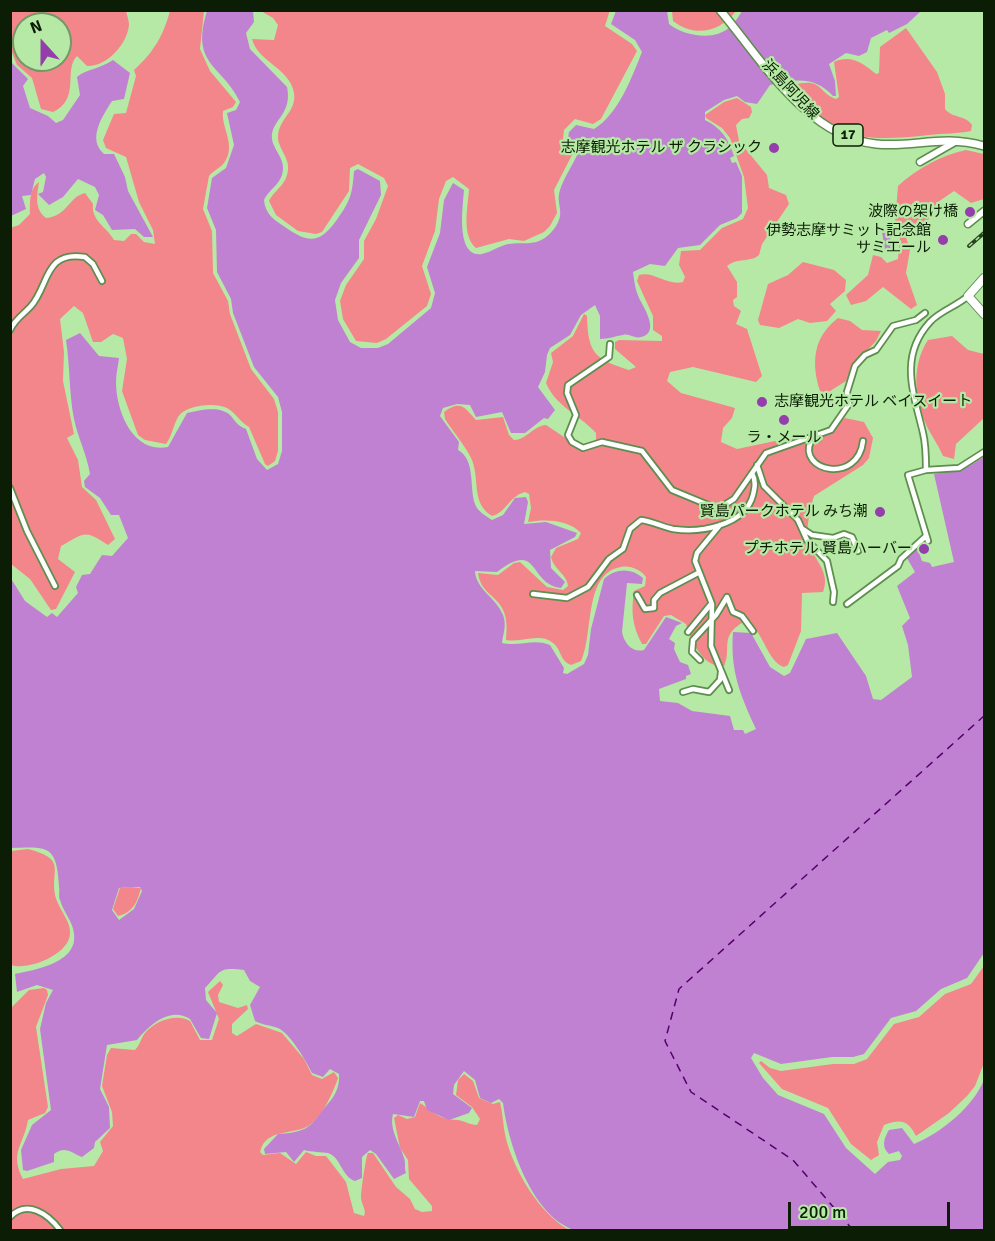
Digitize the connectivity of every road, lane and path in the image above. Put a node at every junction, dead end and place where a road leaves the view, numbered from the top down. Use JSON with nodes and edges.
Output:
{"nodes":[{"id":1,"x":721,"y":11,"type":"edge"},
{"id":2,"x":958,"y":140,"type":"junction"},
{"id":3,"x":920,"y":141,"type":"junction"},
{"id":4,"x":984,"y":146,"type":"edge"},
{"id":5,"x":927,"y":158,"type":"junction"},
{"id":6,"x":920,"y":162,"type":"dead end"},
{"id":7,"x":984,"y":211,"type":"edge"},
{"id":8,"x":968,"y":224,"type":"dead end"},
{"id":9,"x":984,"y":278,"type":"edge"},
{"id":10,"x":102,"y":281,"type":"dead end"},
{"id":11,"x":968,"y":296,"type":"junction"},
{"id":12,"x":925,"y":314,"type":"dead end"},
{"id":13,"x":984,"y":314,"type":"edge"},
{"id":14,"x":10,"y":330,"type":"edge"},
{"id":15,"x":610,"y":344,"type":"dead end"},
{"id":16,"x":817,"y":434,"type":"junction"},
{"id":17,"x":863,"y":441,"type":"dead end"},
{"id":18,"x":984,"y":452,"type":"edge"},
{"id":19,"x":757,"y":465,"type":"junction"},
{"id":20,"x":926,"y":470,"type":"junction"},
{"id":21,"x":752,"y":473,"type":"junction"},
{"id":22,"x":10,"y":488,"type":"edge"},
{"id":23,"x":721,"y":524,"type":"junction"},
{"id":24,"x":803,"y":529,"type":"junction"},
{"id":25,"x":858,"y":551,"type":"dead end"},
{"id":26,"x":698,"y":573,"type":"junction"},
{"id":27,"x":55,"y":586,"type":"dead end"},
{"id":28,"x":533,"y":594,"type":"dead end"},
{"id":29,"x":637,"y":595,"type":"dead end"},
{"id":30,"x":833,"y":602,"type":"dead end"},
{"id":31,"x":847,"y":603,"type":"dead end"},
{"id":32,"x":712,"y":604,"type":"junction"},
{"id":33,"x":712,"y":619,"type":"junction"},
{"id":34,"x":753,"y":631,"type":"dead end"},
{"id":35,"x":688,"y":632,"type":"dead end"},
{"id":36,"x":700,"y":660,"type":"dead end"},
{"id":37,"x":721,"y":670,"type":"junction"},
{"id":38,"x":729,"y":690,"type":"dead end"},
{"id":39,"x":683,"y":692,"type":"dead end"},
{"id":40,"x":10,"y":1217,"type":"edge"},
{"id":41,"x":60,"y":1230,"type":"edge"}],
"edges":[{"from":1,"to":3,"type":"main road","name":"浜島阿児線","number":"17"},
{"from":2,"to":3,"type":"main road","name":"浜島阿児線","number":"17"},
{"from":2,"to":4,"type":"main road","name":"浜島阿児線","number":"17"},
{"from":2,"to":5,"type":"street"},
{"from":3,"to":5,"type":"street"},
{"from":5,"to":6,"type":"street"},
{"from":7,"to":8,"type":"street"},
{"from":9,"to":11,"type":"highway"},
{"from":10,"to":14,"type":"street"},
{"from":11,"to":13,"type":"highway"},
{"from":11,"to":20,"type":"street"},
{"from":12,"to":16,"type":"street"},
{"from":15,"to":21,"type":"street"},
{"from":16,"to":17,"type":"street"},
{"from":16,"to":19,"type":"street"},
{"from":18,"to":20,"type":"street"},
{"from":19,"to":21,"type":"street"},
{"from":19,"to":24,"type":"street"},
{"from":20,"to":31,"type":"street"},
{"from":21,"to":23,"type":"street"},
{"from":22,"to":27,"type":"street"},
{"from":23,"to":26,"type":"street"},
{"from":23,"to":28,"type":"street"},
{"from":24,"to":25,"type":"street"},
{"from":24,"to":30,"type":"street"},
{"from":26,"to":29,"type":"street"},
{"from":26,"to":32,"type":"street"},
{"from":32,"to":33,"type":"street"},
{"from":32,"to":35,"type":"street"},
{"from":33,"to":34,"type":"street"},
{"from":33,"to":36,"type":"street"},
{"from":33,"to":37,"type":"street"},
{"from":37,"to":38,"type":"street"},
{"from":37,"to":39,"type":"street"},
{"from":40,"to":41,"type":"street"}]}
